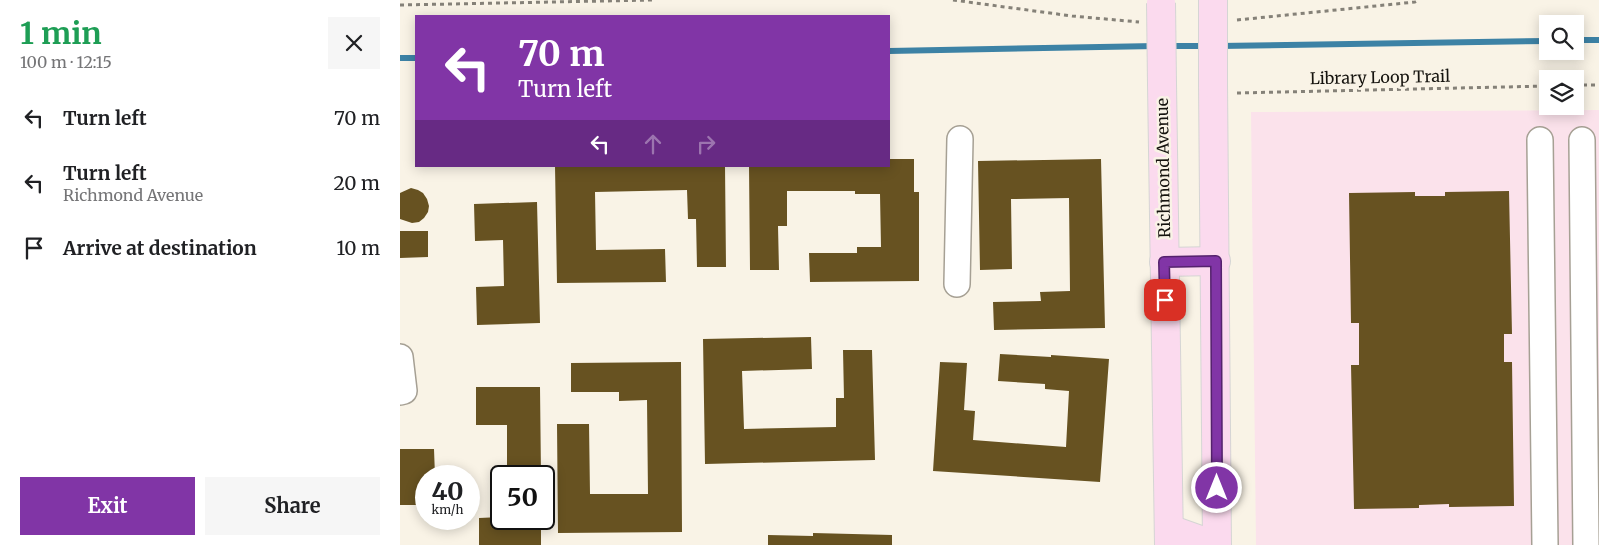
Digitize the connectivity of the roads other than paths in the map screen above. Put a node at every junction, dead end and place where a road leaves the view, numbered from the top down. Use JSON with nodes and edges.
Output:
{"nodes":[{"id":1,"x":1213,"y":0,"type":"edge"},
{"id":2,"x":1160,"y":2,"type":"edge"},
{"id":3,"x":960,"y":139,"type":"dead end"},
{"id":4,"x":1540,"y":140,"type":"dead end"},
{"id":5,"x":1582,"y":140,"type":"dead end"},
{"id":6,"x":1216,"y":261,"type":"junction"},
{"id":7,"x":1164,"y":262,"type":"junction"},
{"id":8,"x":957,"y":284,"type":"dead end"},
{"id":9,"x":400,"y":357,"type":"edge"},
{"id":10,"x":400,"y":392,"type":"edge"},
{"id":11,"x":1169,"y":537,"type":"edge"},
{"id":12,"x":1216,"y":545,"type":"edge"},
{"id":13,"x":1546,"y":545,"type":"edge"},
{"id":14,"x":1586,"y":545,"type":"edge"}],
"edges":[{"from":1,"to":6,"type":"main road","bridge":true},
{"from":2,"to":7,"type":"main road","name":"Richmond Avenue","bridge":true},
{"from":3,"to":8,"type":"lane"},
{"from":4,"to":13,"type":"lane"},
{"from":5,"to":14,"type":"lane"},
{"from":6,"to":7,"type":"main road"},
{"from":6,"to":12,"type":"main road"},
{"from":7,"to":11,"type":"main road","name":"Richmond Avenue"},
{"from":9,"to":10,"type":"lane"},
{"from":11,"to":12,"type":"main road"}]}
